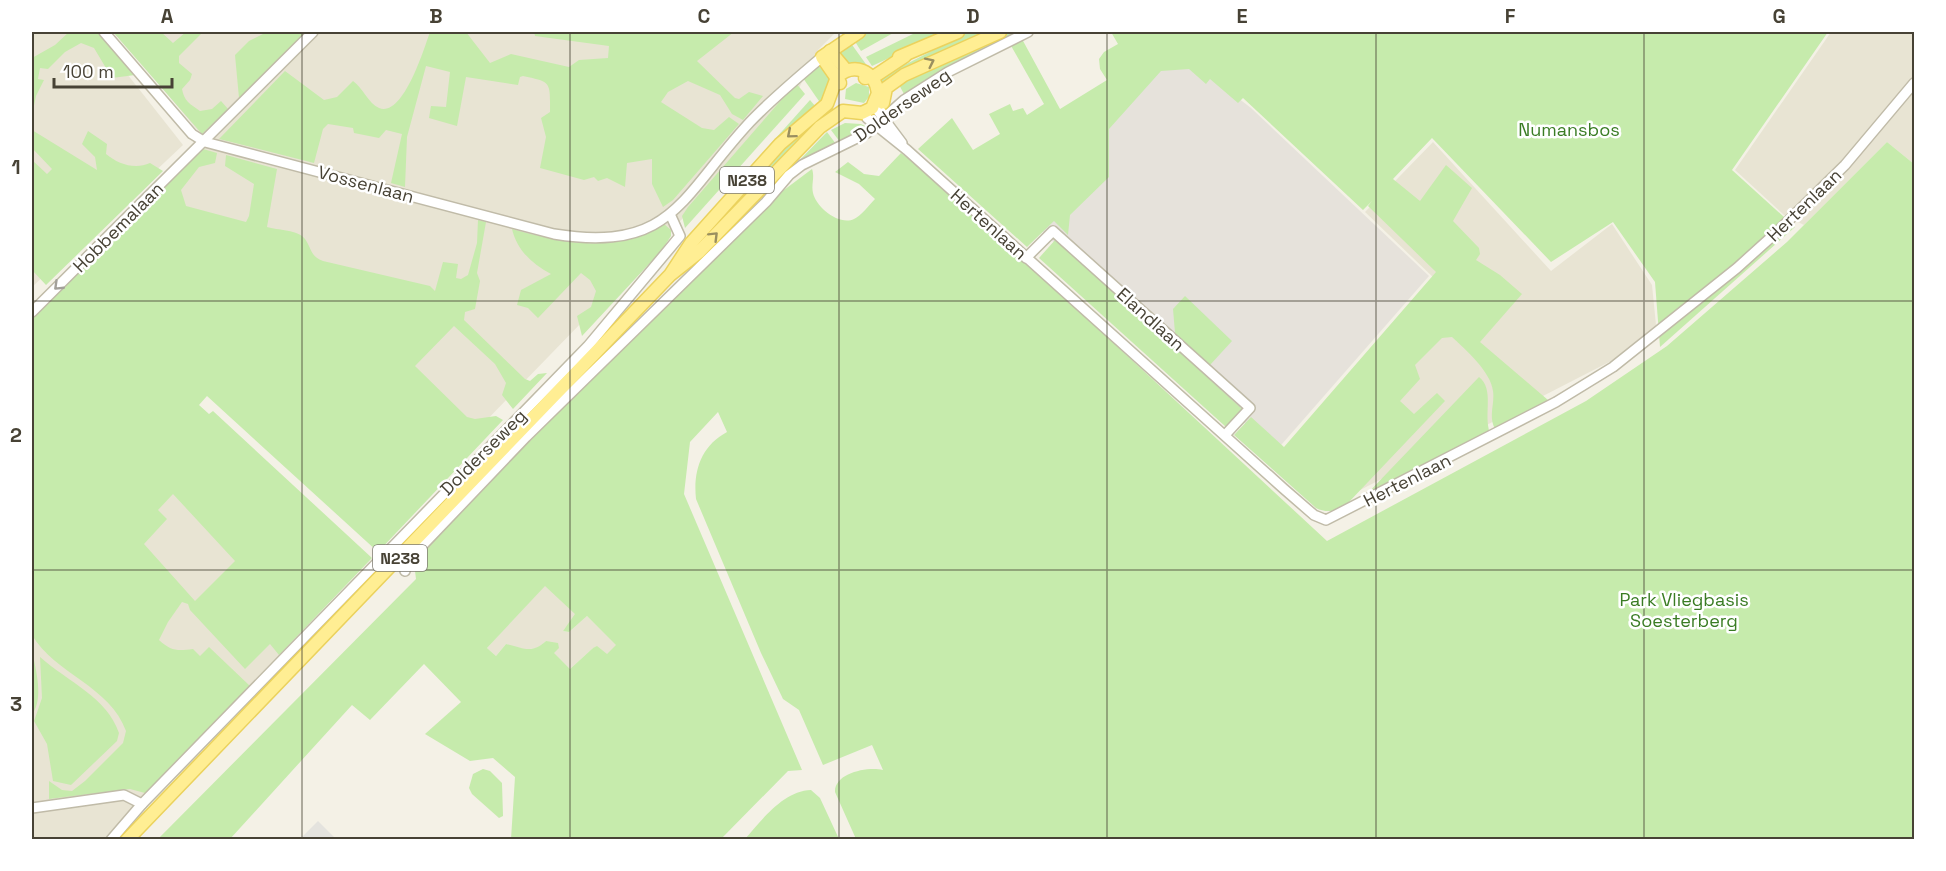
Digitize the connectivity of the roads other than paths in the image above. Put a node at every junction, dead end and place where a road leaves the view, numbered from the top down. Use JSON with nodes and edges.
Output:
{"nodes":[{"id":1,"x":104,"y":32,"type":"edge"},
{"id":2,"x":313,"y":32,"type":"edge"},
{"id":3,"x":859,"y":32,"type":"edge"},
{"id":4,"x":958,"y":32,"type":"edge"},
{"id":5,"x":1000,"y":32,"type":"edge"},
{"id":6,"x":1028,"y":32,"type":"edge"},
{"id":7,"x":826,"y":54,"type":"junction"},
{"id":8,"x":870,"y":75,"type":"junction"},
{"id":9,"x":841,"y":77,"type":"junction"},
{"id":10,"x":1914,"y":83,"type":"edge"},
{"id":11,"x":845,"y":113,"type":"junction"},
{"id":12,"x":876,"y":116,"type":"junction"},
{"id":13,"x":205,"y":142,"type":"junction"},
{"id":14,"x":670,"y":214,"type":"junction"},
{"id":15,"x":1026,"y":258,"type":"junction"},
{"id":16,"x":670,"y":275,"type":"junction"},
{"id":17,"x":32,"y":312,"type":"edge"},
{"id":18,"x":1226,"y":435,"type":"junction"},
{"id":19,"x":405,"y":571,"type":"dead end"},
{"id":20,"x":142,"y":804,"type":"junction"},
{"id":21,"x":32,"y":807,"type":"edge"},
{"id":22,"x":111,"y":840,"type":"edge"},
{"id":23,"x":128,"y":840,"type":"edge"}],
"edges":[{"from":1,"to":13,"type":"street","name":"Vossenlaan"},
{"from":2,"to":13,"type":"street","name":"Hobbemalaan"},
{"from":3,"to":7,"type":"main road"},
{"from":4,"to":8,"type":"main road"},
{"from":12,"to":5,"type":"main road","one_way":true},
{"from":6,"to":12,"type":"street","name":"Dolderseweg"},
{"from":7,"to":9,"type":"main road"},
{"from":7,"to":14,"type":"street"},
{"from":8,"to":9,"type":"main road"},
{"from":8,"to":12,"type":"main road"},
{"from":9,"to":11,"type":"main road"},
{"from":9,"to":16,"type":"main road","name":"Dolderseweg","number":"N238","one_way":true},
{"from":10,"to":18,"type":"street","name":"Hertenlaan"},
{"from":11,"to":12,"type":"main road"},
{"from":16,"to":11,"type":"main road","name":"Dolderseweg","number":"N238","one_way":true},
{"from":12,"to":15,"type":"street","name":"Hertenlaan"},
{"from":12,"to":19,"type":"street","name":"Dolderseweg"},
{"from":13,"to":14,"type":"street","name":"Vossenlaan"},
{"from":13,"to":17,"type":"street","name":"Hobbemalaan","one_way":true},
{"from":14,"to":20,"type":"street","name":"Dolderseweg"},
{"from":15,"to":18,"type":"street","name":"Hertenlaan"},
{"from":15,"to":18,"type":"street","name":"Elandlaan"},
{"from":16,"to":23,"type":"main road","name":"Dolderseweg","number":"N238"},
{"from":20,"to":21,"type":"street"},
{"from":20,"to":22,"type":"street","name":"Dolderseweg"}]}
